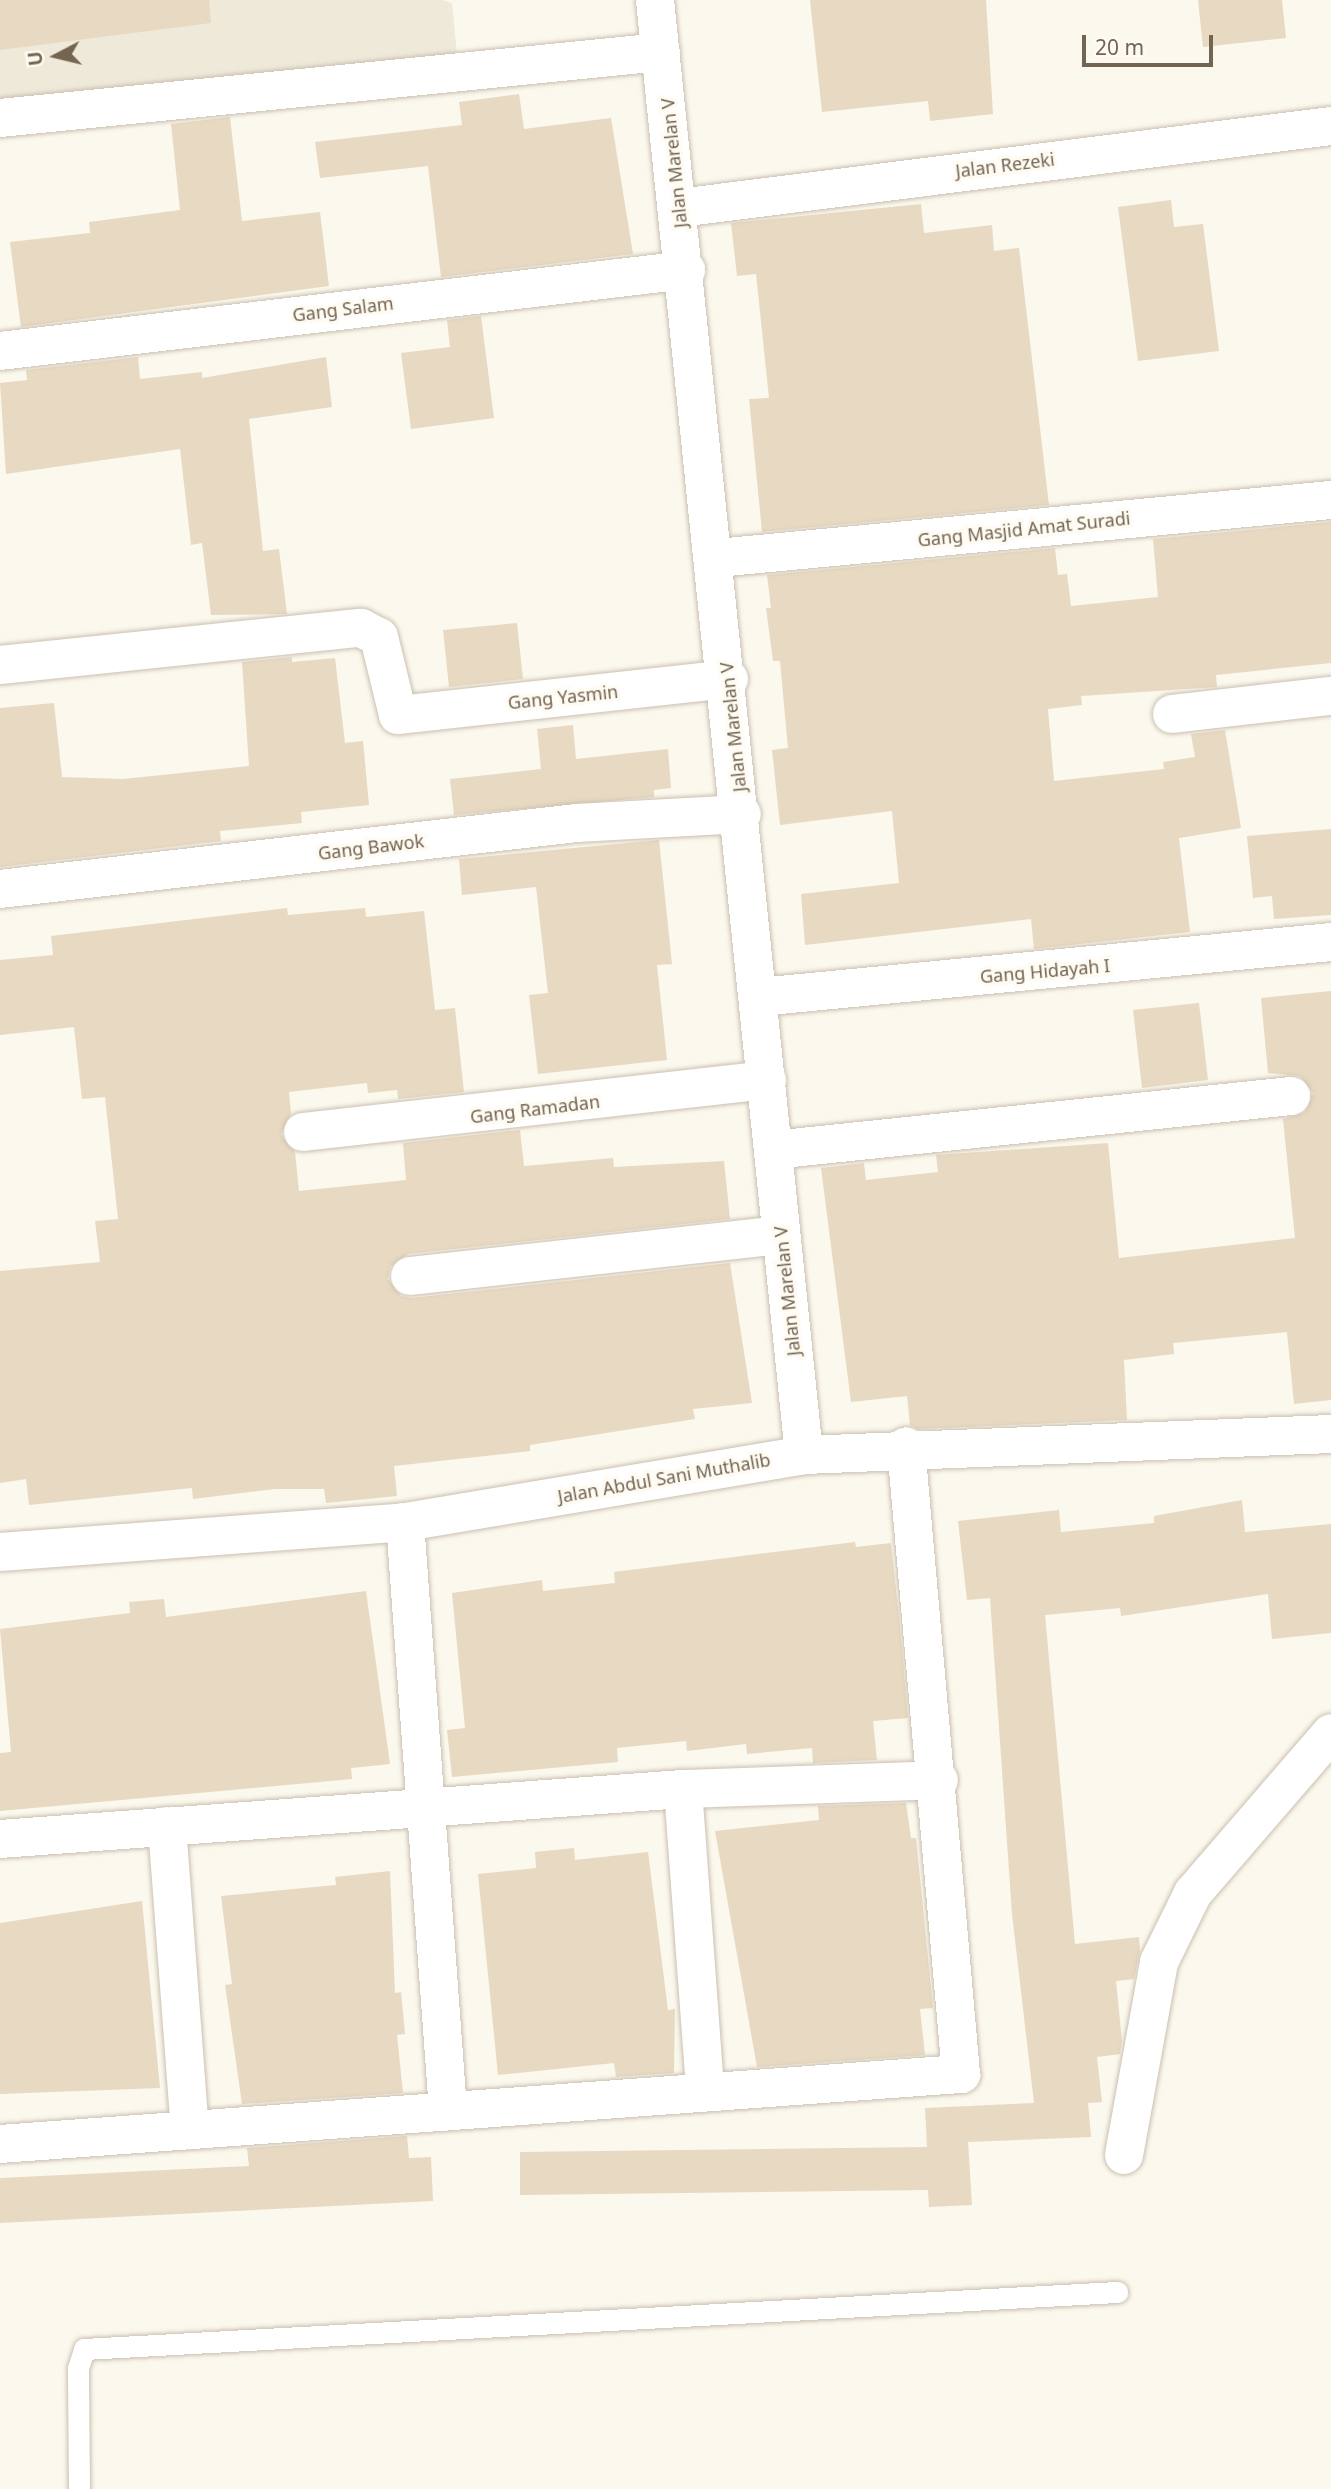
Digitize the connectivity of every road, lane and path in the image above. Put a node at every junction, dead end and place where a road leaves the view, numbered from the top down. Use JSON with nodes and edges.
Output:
{"nodes":[{"id":1,"x":658,"y":26,"type":"edge"},
{"id":2,"x":0,"y":92,"type":"edge"},
{"id":3,"x":0,"y":118,"type":"edge"},
{"id":4,"x":1331,"y":126,"type":"edge"},
{"id":5,"x":679,"y":208,"type":"junction"},
{"id":6,"x":686,"y":270,"type":"junction"},
{"id":7,"x":0,"y":351,"type":"edge"},
{"id":8,"x":1331,"y":500,"type":"edge"},
{"id":9,"x":717,"y":558,"type":"junction"},
{"id":10,"x":0,"y":665,"type":"edge"},
{"id":11,"x":729,"y":680,"type":"junction"},
{"id":12,"x":1331,"y":696,"type":"edge"},
{"id":13,"x":1172,"y":713,"type":"dead end"},
{"id":14,"x":742,"y":814,"type":"junction"},
{"id":15,"x":0,"y":889,"type":"edge"},
{"id":16,"x":1331,"y":942,"type":"edge"},
{"id":17,"x":759,"y":998,"type":"junction"},
{"id":18,"x":767,"y":1080,"type":"junction"},
{"id":19,"x":1291,"y":1096,"type":"dead end"},
{"id":20,"x":303,"y":1132,"type":"dead end"},
{"id":21,"x":773,"y":1150,"type":"junction"},
{"id":22,"x":781,"y":1235,"type":"junction"},
{"id":23,"x":411,"y":1276,"type":"dead end"},
{"id":24,"x":1331,"y":1434,"type":"edge"},
{"id":25,"x":906,"y":1446,"type":"junction"},
{"id":26,"x":804,"y":1455,"type":"junction"},
{"id":27,"x":405,"y":1522,"type":"junction"},
{"id":28,"x":0,"y":1552,"type":"edge"},
{"id":29,"x":1331,"y":1733,"type":"edge"},
{"id":30,"x":939,"y":1780,"type":"junction"},
{"id":31,"x":683,"y":1789,"type":"junction"},
{"id":32,"x":424,"y":1807,"type":"junction"},
{"id":33,"x":167,"y":1826,"type":"junction"},
{"id":34,"x":0,"y":1839,"type":"edge"},
{"id":35,"x":705,"y":2092,"type":"junction"},
{"id":36,"x":447,"y":2111,"type":"junction"},
{"id":37,"x":190,"y":2130,"type":"junction"},
{"id":38,"x":0,"y":2144,"type":"edge"},
{"id":39,"x":1124,"y":2155,"type":"dead end"},
{"id":40,"x":1117,"y":2292,"type":"dead end"},
{"id":41,"x":79,"y":2489,"type":"edge"}],
"edges":[{"from":1,"to":2,"type":"street"},
{"from":1,"to":3,"type":"street"},
{"from":1,"to":5,"type":"street","name":"Jalan Marelan V"},
{"from":4,"to":5,"type":"street","name":"Jalan Rezeki"},
{"from":5,"to":6,"type":"street","name":"Jalan Marelan V"},
{"from":6,"to":7,"type":"street","name":"Gang Salam"},
{"from":6,"to":9,"type":"street","name":"Jalan Marelan V"},
{"from":8,"to":9,"type":"street","name":"Gang Masjid Amat Suradi"},
{"from":9,"to":11,"type":"street","name":"Jalan Marelan V"},
{"from":10,"to":11,"type":"street","name":"Gang Yasmin"},
{"from":11,"to":14,"type":"street","name":"Jalan Marelan V"},
{"from":12,"to":13,"type":"street"},
{"from":14,"to":15,"type":"street","name":"Gang Bawok"},
{"from":14,"to":17,"type":"street","name":"Jalan Marelan V"},
{"from":16,"to":17,"type":"street","name":"Gang Hidayah I"},
{"from":17,"to":18,"type":"street","name":"Jalan Marelan V"},
{"from":18,"to":20,"type":"street","name":"Gang Ramadan"},
{"from":18,"to":21,"type":"street","name":"Jalan Marelan V"},
{"from":19,"to":21,"type":"street"},
{"from":21,"to":22,"type":"street","name":"Jalan Marelan V"},
{"from":22,"to":23,"type":"street"},
{"from":22,"to":26,"type":"street","name":"Jalan Marelan V"},
{"from":24,"to":25,"type":"street","name":"Jalan Abdul Sani Muthalib"},
{"from":25,"to":26,"type":"street","name":"Jalan Abdul Sani Muthalib"},
{"from":25,"to":30,"type":"street"},
{"from":26,"to":27,"type":"street","name":"Jalan Abdul Sani Muthalib"},
{"from":27,"to":28,"type":"street","name":"Jalan Abdul Sani Muthalib"},
{"from":27,"to":32,"type":"street"},
{"from":29,"to":39,"type":"street"},
{"from":30,"to":31,"type":"street"},
{"from":30,"to":35,"type":"street"},
{"from":31,"to":32,"type":"street"},
{"from":31,"to":35,"type":"street"},
{"from":32,"to":33,"type":"street"},
{"from":32,"to":36,"type":"street"},
{"from":33,"to":34,"type":"street"},
{"from":33,"to":37,"type":"street"},
{"from":35,"to":36,"type":"street"},
{"from":36,"to":37,"type":"street"},
{"from":37,"to":38,"type":"street"},
{"from":40,"to":41,"type":"lane"}]}
